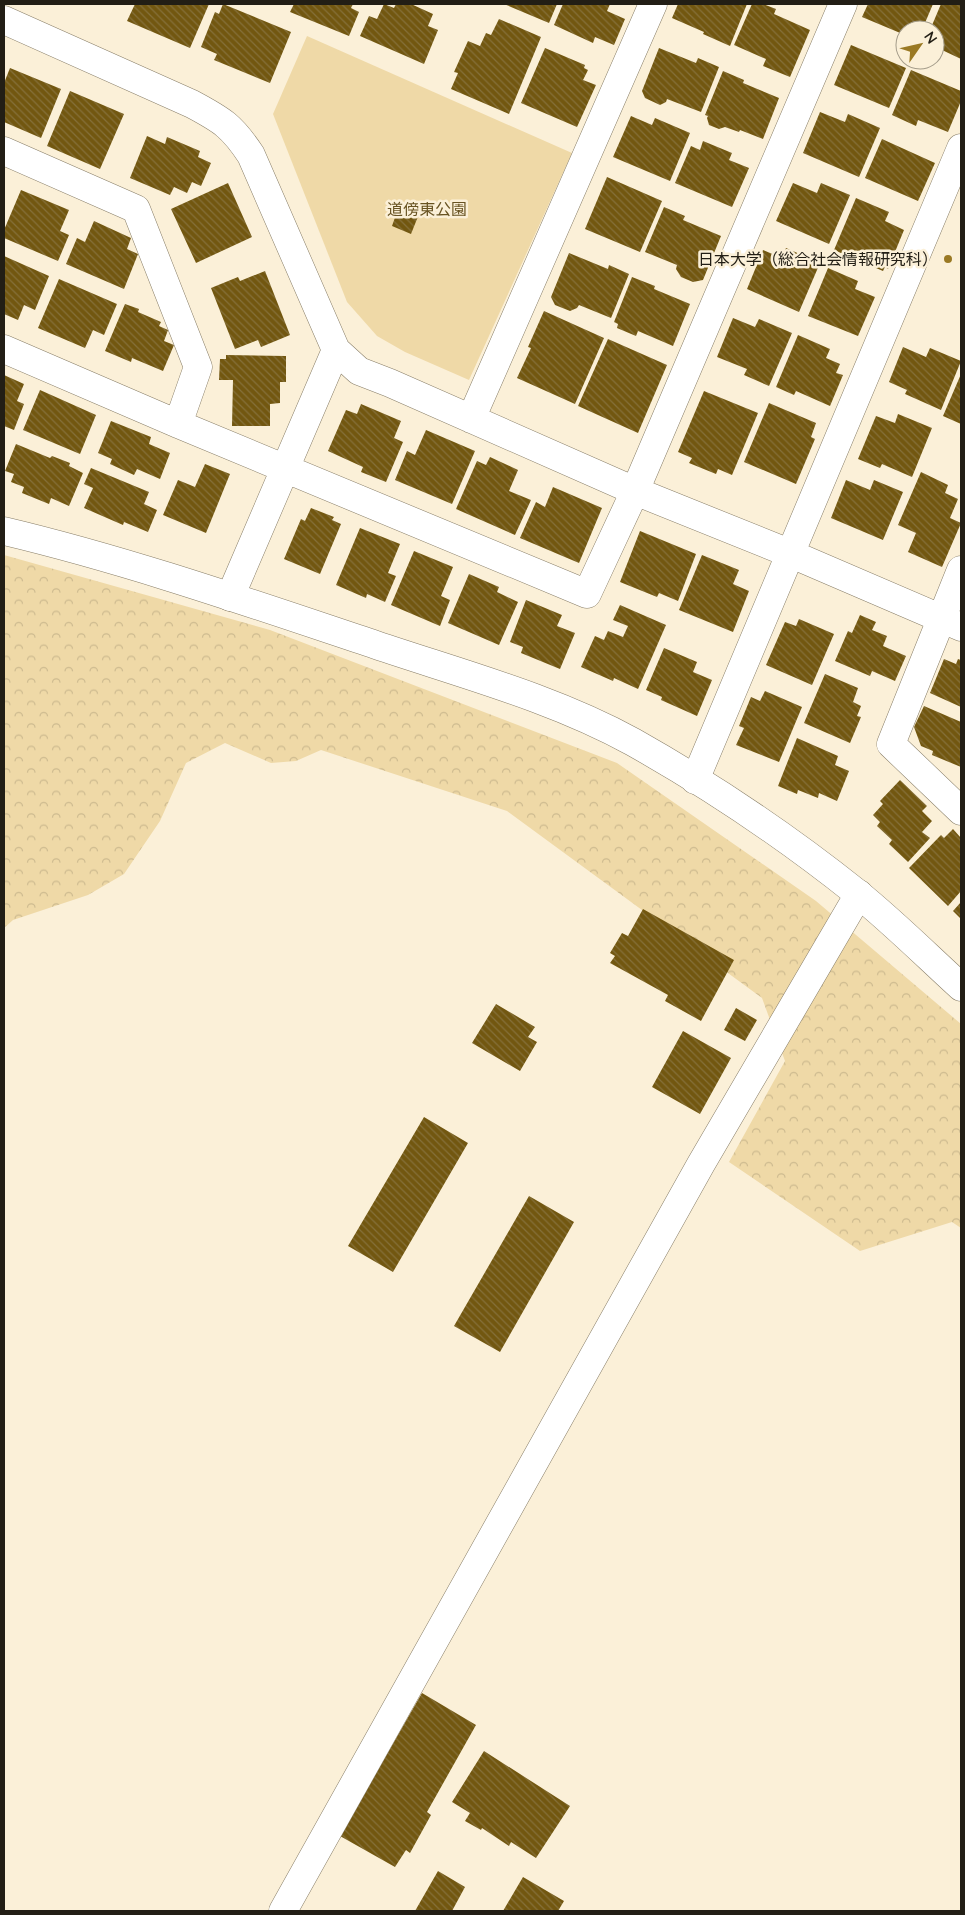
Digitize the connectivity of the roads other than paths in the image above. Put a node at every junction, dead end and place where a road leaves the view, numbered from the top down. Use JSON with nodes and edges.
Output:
{"nodes":[{"id":1,"x":653,"y":4,"type":"edge"},
{"id":2,"x":843,"y":4,"type":"edge"},
{"id":3,"x":4,"y":20,"type":"edge"},
{"id":4,"x":961,"y":148,"type":"edge"},
{"id":5,"x":4,"y":151,"type":"edge"},
{"id":6,"x":4,"y":349,"type":"edge"},
{"id":7,"x":336,"y":350,"type":"junction"},
{"id":8,"x":471,"y":419,"type":"junction"},
{"id":9,"x":178,"y":424,"type":"junction"},
{"id":10,"x":284,"y":468,"type":"junction"},
{"id":11,"x":635,"y":491,"type":"junction"},
{"id":12,"x":4,"y":531,"type":"edge"},
{"id":13,"x":790,"y":553,"type":"junction"},
{"id":14,"x":961,"y":570,"type":"edge"},
{"id":15,"x":230,"y":597,"type":"junction"},
{"id":16,"x":952,"y":623,"type":"edge"},
{"id":17,"x":695,"y":780,"type":"junction"},
{"id":18,"x":961,"y":811,"type":"edge"},
{"id":19,"x":859,"y":894,"type":"junction"},
{"id":20,"x":961,"y":987,"type":"edge"},
{"id":21,"x":283,"y":1911,"type":"edge"}],
"edges":[{"from":1,"to":8,"type":"street"},
{"from":2,"to":11,"type":"street"},
{"from":3,"to":7,"type":"street"},
{"from":4,"to":13,"type":"street"},
{"from":5,"to":9,"type":"street"},
{"from":6,"to":9,"type":"street"},
{"from":7,"to":8,"type":"street"},
{"from":7,"to":10,"type":"street"},
{"from":8,"to":11,"type":"street"},
{"from":9,"to":10,"type":"street"},
{"from":10,"to":11,"type":"street"},
{"from":10,"to":15,"type":"street"},
{"from":11,"to":13,"type":"street"},
{"from":12,"to":15,"type":"street"},
{"from":13,"to":16,"type":"street"},
{"from":13,"to":17,"type":"street"},
{"from":14,"to":16,"type":"street"},
{"from":15,"to":17,"type":"street"},
{"from":16,"to":18,"type":"street"},
{"from":17,"to":19,"type":"street"},
{"from":19,"to":20,"type":"street"},
{"from":19,"to":21,"type":"street"}]}
